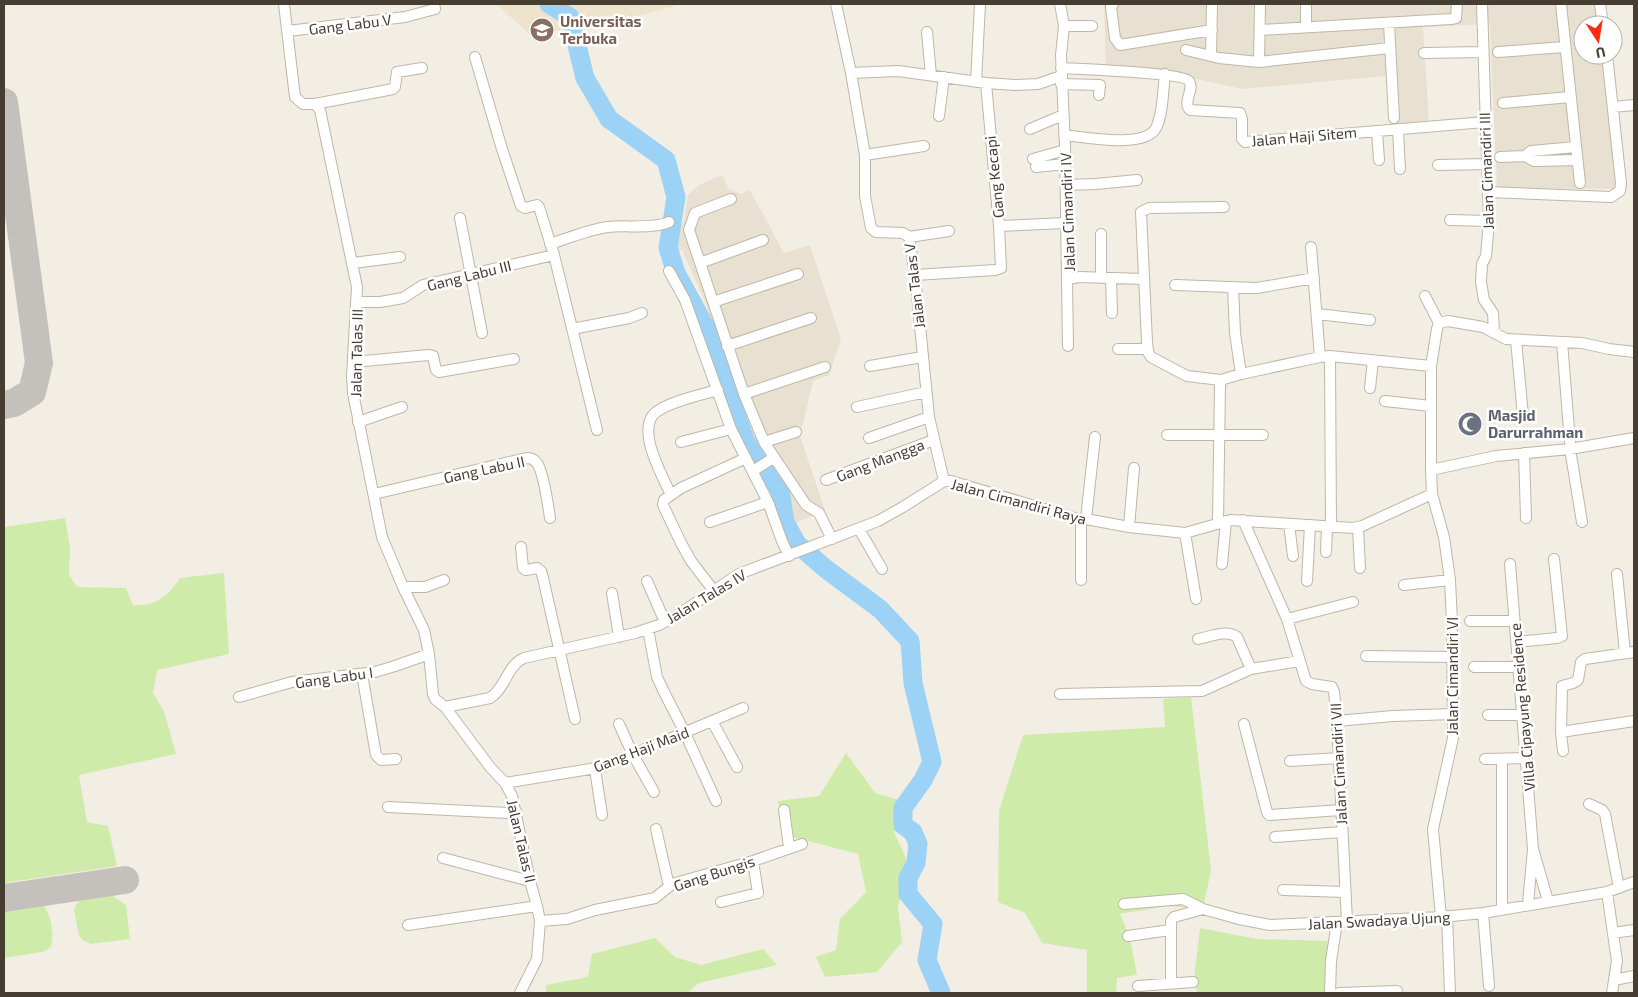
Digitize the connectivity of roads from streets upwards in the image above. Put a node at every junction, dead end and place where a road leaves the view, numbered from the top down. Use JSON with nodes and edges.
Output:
{"nodes":[{"id":1,"x":284,"y":4,"type":"edge"},
{"id":2,"x":434,"y":4,"type":"edge"},
{"id":3,"x":836,"y":4,"type":"edge"},
{"id":4,"x":980,"y":4,"type":"edge"},
{"id":5,"x":1060,"y":4,"type":"edge"},
{"id":6,"x":1113,"y":4,"type":"edge"},
{"id":7,"x":1212,"y":4,"type":"edge"},
{"id":8,"x":1260,"y":4,"type":"edge"},
{"id":9,"x":1306,"y":4,"type":"edge"},
{"id":10,"x":1457,"y":4,"type":"edge"},
{"id":11,"x":1482,"y":4,"type":"edge"},
{"id":12,"x":1560,"y":4,"type":"edge"},
{"id":13,"x":1389,"y":24,"type":"junction"},
{"id":14,"x":1064,"y":26,"type":"junction"},
{"id":15,"x":1092,"y":26,"type":"dead end"},
{"id":16,"x":1306,"y":27,"type":"junction"},
{"id":17,"x":1212,"y":30,"type":"junction"},
{"id":18,"x":1260,"y":30,"type":"junction"},
{"id":19,"x":288,"y":32,"type":"junction"},
{"id":20,"x":927,"y":32,"type":"dead end"},
{"id":21,"x":1565,"y":47,"type":"junction"},
{"id":22,"x":1390,"y":48,"type":"junction"},
{"id":23,"x":1186,"y":50,"type":"dead end"},
{"id":24,"x":1482,"y":52,"type":"junction"},
{"id":25,"x":1498,"y":52,"type":"dead end"},
{"id":26,"x":1424,"y":53,"type":"dead end"},
{"id":27,"x":1212,"y":56,"type":"junction"},
{"id":28,"x":475,"y":57,"type":"dead end"},
{"id":29,"x":1259,"y":62,"type":"junction"},
{"id":30,"x":1608,"y":65,"type":"edge"},
{"id":31,"x":422,"y":68,"type":"dead end"},
{"id":32,"x":851,"y":73,"type":"junction"},
{"id":33,"x":1165,"y":74,"type":"junction"},
{"id":34,"x":931,"y":75,"type":"junction"},
{"id":35,"x":1061,"y":76,"type":"junction"},
{"id":36,"x":944,"y":77,"type":"junction"},
{"id":37,"x":981,"y":83,"type":"junction"},
{"id":38,"x":1099,"y":95,"type":"dead end"},
{"id":39,"x":1570,"y":97,"type":"junction"},
{"id":40,"x":1503,"y":103,"type":"dead end"},
{"id":41,"x":315,"y":104,"type":"junction"},
{"id":42,"x":1634,"y":105,"type":"edge"},
{"id":43,"x":1613,"y":107,"type":"junction"},
{"id":44,"x":1063,"y":115,"type":"junction"},
{"id":45,"x":939,"y":116,"type":"dead end"},
{"id":46,"x":1394,"y":118,"type":"dead end"},
{"id":47,"x":1484,"y":122,"type":"junction"},
{"id":48,"x":1030,"y":129,"type":"dead end"},
{"id":49,"x":1398,"y":129,"type":"junction"},
{"id":50,"x":1377,"y":130,"type":"junction"},
{"id":51,"x":1064,"y":135,"type":"junction"},
{"id":52,"x":924,"y":146,"type":"dead end"},
{"id":53,"x":1576,"y":147,"type":"junction"},
{"id":54,"x":1065,"y":150,"type":"junction"},
{"id":55,"x":865,"y":155,"type":"junction"},
{"id":56,"x":1525,"y":156,"type":"junction"},
{"id":57,"x":1500,"y":157,"type":"dead end"},
{"id":58,"x":1379,"y":160,"type":"dead end"},
{"id":59,"x":1577,"y":160,"type":"junction"},
{"id":60,"x":1065,"y":164,"type":"junction"},
{"id":61,"x":1486,"y":164,"type":"junction"},
{"id":62,"x":1438,"y":165,"type":"dead end"},
{"id":63,"x":1400,"y":169,"type":"dead end"},
{"id":64,"x":1137,"y":180,"type":"dead end"},
{"id":65,"x":1580,"y":184,"type":"dead end"},
{"id":66,"x":1065,"y":185,"type":"junction"},
{"id":67,"x":1488,"y":192,"type":"junction"},
{"id":68,"x":731,"y":199,"type":"dead end"},
{"id":69,"x":1224,"y":207,"type":"dead end"},
{"id":70,"x":460,"y":218,"type":"dead end"},
{"id":71,"x":1450,"y":220,"type":"dead end"},
{"id":72,"x":1488,"y":221,"type":"junction"},
{"id":73,"x":669,"y":222,"type":"dead end"},
{"id":74,"x":1065,"y":223,"type":"junction"},
{"id":75,"x":999,"y":226,"type":"junction"},
{"id":76,"x":949,"y":231,"type":"dead end"},
{"id":77,"x":1101,"y":234,"type":"dead end"},
{"id":78,"x":909,"y":237,"type":"junction"},
{"id":79,"x":763,"y":240,"type":"dead end"},
{"id":80,"x":550,"y":244,"type":"junction"},
{"id":81,"x":1311,"y":247,"type":"dead end"},
{"id":82,"x":554,"y":254,"type":"junction"},
{"id":83,"x":400,"y":257,"type":"dead end"},
{"id":84,"x":353,"y":263,"type":"junction"},
{"id":85,"x":700,"y":263,"type":"junction"},
{"id":86,"x":669,"y":271,"type":"dead end"},
{"id":87,"x":798,"y":274,"type":"dead end"},
{"id":88,"x":470,"y":275,"type":"junction"},
{"id":89,"x":915,"y":275,"type":"junction"},
{"id":90,"x":1067,"y":278,"type":"junction"},
{"id":91,"x":1106,"y":278,"type":"junction"},
{"id":92,"x":1314,"y":278,"type":"junction"},
{"id":93,"x":1144,"y":279,"type":"junction"},
{"id":94,"x":1174,"y":285,"type":"dead end"},
{"id":95,"x":1234,"y":287,"type":"junction"},
{"id":96,"x":1426,"y":296,"type":"dead end"},
{"id":97,"x":357,"y":302,"type":"junction"},
{"id":98,"x":713,"y":302,"type":"junction"},
{"id":99,"x":1112,"y":313,"type":"dead end"},
{"id":100,"x":642,"y":314,"type":"dead end"},
{"id":101,"x":1317,"y":314,"type":"junction"},
{"id":102,"x":811,"y":318,"type":"dead end"},
{"id":103,"x":1370,"y":320,"type":"dead end"},
{"id":104,"x":1440,"y":323,"type":"junction"},
{"id":105,"x":572,"y":329,"type":"junction"},
{"id":106,"x":482,"y":333,"type":"dead end"},
{"id":107,"x":1494,"y":333,"type":"junction"},
{"id":108,"x":1516,"y":340,"type":"junction"},
{"id":109,"x":1562,"y":342,"type":"junction"},
{"id":110,"x":728,"y":346,"type":"junction"},
{"id":111,"x":1068,"y":346,"type":"dead end"},
{"id":112,"x":1118,"y":349,"type":"dead end"},
{"id":113,"x":1148,"y":349,"type":"junction"},
{"id":114,"x":1634,"y":352,"type":"edge"},
{"id":115,"x":1325,"y":356,"type":"junction"},
{"id":116,"x":922,"y":357,"type":"junction"},
{"id":117,"x":514,"y":359,"type":"dead end"},
{"id":118,"x":1373,"y":360,"type":"junction"},
{"id":119,"x":354,"y":362,"type":"junction"},
{"id":120,"x":870,"y":366,"type":"dead end"},
{"id":121,"x":1430,"y":366,"type":"junction"},
{"id":122,"x":825,"y":368,"type":"dead end"},
{"id":123,"x":1240,"y":374,"type":"junction"},
{"id":124,"x":1221,"y":380,"type":"junction"},
{"id":125,"x":1370,"y":388,"type":"dead end"},
{"id":126,"x":718,"y":390,"type":"junction"},
{"id":127,"x":926,"y":392,"type":"junction"},
{"id":128,"x":744,"y":394,"type":"junction"},
{"id":129,"x":1385,"y":401,"type":"dead end"},
{"id":130,"x":1430,"y":406,"type":"junction"},
{"id":131,"x":402,"y":407,"type":"dead end"},
{"id":132,"x":857,"y":407,"type":"dead end"},
{"id":133,"x":1523,"y":416,"type":"dead end"},
{"id":134,"x":929,"y":417,"type":"junction"},
{"id":135,"x":358,"y":422,"type":"junction"},
{"id":136,"x":731,"y":428,"type":"junction"},
{"id":137,"x":597,"y":430,"type":"dead end"},
{"id":138,"x":796,"y":432,"type":"dead end"},
{"id":139,"x":1167,"y":435,"type":"dead end"},
{"id":140,"x":1219,"y":435,"type":"junction"},
{"id":141,"x":1263,"y":435,"type":"dead end"},
{"id":142,"x":1095,"y":437,"type":"dead end"},
{"id":143,"x":869,"y":438,"type":"dead end"},
{"id":144,"x":1634,"y":438,"type":"edge"},
{"id":145,"x":934,"y":440,"type":"junction"},
{"id":146,"x":681,"y":442,"type":"dead end"},
{"id":147,"x":764,"y":442,"type":"junction"},
{"id":148,"x":1570,"y":446,"type":"junction"},
{"id":149,"x":1524,"y":453,"type":"junction"},
{"id":150,"x":746,"y":458,"type":"junction"},
{"id":151,"x":774,"y":458,"type":"junction"},
{"id":152,"x":1134,"y":468,"type":"dead end"},
{"id":153,"x":757,"y":469,"type":"junction"},
{"id":154,"x":1431,"y":470,"type":"junction"},
{"id":155,"x":826,"y":480,"type":"dead end"},
{"id":156,"x":944,"y":481,"type":"junction"},
{"id":157,"x":374,"y":494,"type":"junction"},
{"id":158,"x":1432,"y":494,"type":"junction"},
{"id":159,"x":672,"y":495,"type":"junction"},
{"id":160,"x":768,"y":502,"type":"junction"},
{"id":161,"x":550,"y":518,"type":"dead end"},
{"id":162,"x":1526,"y":518,"type":"dead end"},
{"id":163,"x":1084,"y":520,"type":"junction"},
{"id":164,"x":1243,"y":520,"type":"junction"},
{"id":165,"x":1222,"y":521,"type":"junction"},
{"id":166,"x":710,"y":522,"type":"dead end"},
{"id":167,"x":1582,"y":522,"type":"dead end"},
{"id":168,"x":1288,"y":524,"type":"junction"},
{"id":169,"x":1310,"y":525,"type":"junction"},
{"id":170,"x":1129,"y":527,"type":"junction"},
{"id":171,"x":1329,"y":527,"type":"junction"},
{"id":172,"x":1358,"y":527,"type":"junction"},
{"id":173,"x":859,"y":529,"type":"junction"},
{"id":174,"x":1185,"y":533,"type":"junction"},
{"id":175,"x":832,"y":539,"type":"junction"},
{"id":176,"x":521,"y":547,"type":"dead end"},
{"id":177,"x":1326,"y":552,"type":"dead end"},
{"id":178,"x":792,"y":555,"type":"junction"},
{"id":179,"x":1293,"y":556,"type":"dead end"},
{"id":180,"x":1554,"y":558,"type":"dead end"},
{"id":181,"x":1222,"y":564,"type":"dead end"},
{"id":182,"x":1510,"y":564,"type":"dead end"},
{"id":183,"x":1360,"y":568,"type":"dead end"},
{"id":184,"x":882,"y":569,"type":"dead end"},
{"id":185,"x":1617,"y":574,"type":"dead end"},
{"id":186,"x":444,"y":580,"type":"dead end"},
{"id":187,"x":1081,"y":580,"type":"dead end"},
{"id":188,"x":1450,"y":580,"type":"junction"},
{"id":189,"x":647,"y":581,"type":"dead end"},
{"id":190,"x":1307,"y":581,"type":"dead end"},
{"id":191,"x":1404,"y":585,"type":"dead end"},
{"id":192,"x":403,"y":587,"type":"junction"},
{"id":193,"x":714,"y":591,"type":"junction"},
{"id":194,"x":612,"y":593,"type":"dead end"},
{"id":195,"x":1196,"y":598,"type":"dead end"},
{"id":196,"x":1353,"y":602,"type":"dead end"},
{"id":197,"x":1287,"y":619,"type":"junction"},
{"id":198,"x":1470,"y":621,"type":"dead end"},
{"id":199,"x":1514,"y":621,"type":"junction"},
{"id":200,"x":665,"y":622,"type":"junction"},
{"id":201,"x":648,"y":629,"type":"junction"},
{"id":202,"x":619,"y":637,"type":"junction"},
{"id":203,"x":1198,"y":639,"type":"dead end"},
{"id":204,"x":1517,"y":642,"type":"junction"},
{"id":205,"x":558,"y":650,"type":"junction"},
{"id":206,"x":1630,"y":652,"type":"edge"},
{"id":207,"x":429,"y":654,"type":"junction"},
{"id":208,"x":1366,"y":656,"type":"dead end"},
{"id":209,"x":1451,"y":657,"type":"junction"},
{"id":210,"x":1298,"y":661,"type":"junction"},
{"id":211,"x":1474,"y":667,"type":"dead end"},
{"id":212,"x":1519,"y":667,"type":"junction"},
{"id":213,"x":1251,"y":670,"type":"junction"},
{"id":214,"x":362,"y":674,"type":"junction"},
{"id":215,"x":1060,"y":694,"type":"dead end"},
{"id":216,"x":239,"y":697,"type":"dead end"},
{"id":217,"x":445,"y":707,"type":"junction"},
{"id":218,"x":743,"y":708,"type":"dead end"},
{"id":219,"x":1453,"y":714,"type":"junction"},
{"id":220,"x":1488,"y":715,"type":"dead end"},
{"id":221,"x":1523,"y":715,"type":"junction"},
{"id":222,"x":575,"y":719,"type":"dead end"},
{"id":223,"x":1337,"y":721,"type":"junction"},
{"id":224,"x":712,"y":722,"type":"junction"},
{"id":225,"x":1634,"y":722,"type":"edge"},
{"id":226,"x":619,"y":724,"type":"dead end"},
{"id":227,"x":1244,"y":724,"type":"dead end"},
{"id":228,"x":1561,"y":732,"type":"junction"},
{"id":229,"x":685,"y":733,"type":"junction"},
{"id":230,"x":1563,"y":752,"type":"dead end"},
{"id":231,"x":633,"y":755,"type":"junction"},
{"id":232,"x":1339,"y":758,"type":"junction"},
{"id":233,"x":1527,"y":758,"type":"junction"},
{"id":234,"x":396,"y":759,"type":"dead end"},
{"id":235,"x":1485,"y":759,"type":"dead end"},
{"id":236,"x":1290,"y":761,"type":"dead end"},
{"id":237,"x":1502,"y":765,"type":"dead end"},
{"id":238,"x":737,"y":767,"type":"dead end"},
{"id":239,"x":595,"y":769,"type":"junction"},
{"id":240,"x":505,"y":783,"type":"junction"},
{"id":241,"x":654,"y":792,"type":"dead end"},
{"id":242,"x":716,"y":801,"type":"dead end"},
{"id":243,"x":1589,"y":804,"type":"dead end"},
{"id":244,"x":388,"y":807,"type":"dead end"},
{"id":245,"x":784,"y":810,"type":"dead end"},
{"id":246,"x":1341,"y":810,"type":"junction"},
{"id":247,"x":516,"y":811,"type":"junction"},
{"id":248,"x":602,"y":815,"type":"dead end"},
{"id":249,"x":656,"y":829,"type":"dead end"},
{"id":250,"x":1342,"y":832,"type":"junction"},
{"id":251,"x":1275,"y":836,"type":"dead end"},
{"id":252,"x":802,"y":844,"type":"dead end"},
{"id":253,"x":789,"y":847,"type":"junction"},
{"id":254,"x":1533,"y":849,"type":"junction"},
{"id":255,"x":443,"y":858,"type":"dead end"},
{"id":256,"x":753,"y":861,"type":"junction"},
{"id":257,"x":530,"y":881,"type":"junction"},
{"id":258,"x":1634,"y":882,"type":"edge"},
{"id":259,"x":1543,"y":884,"type":"junction"},
{"id":260,"x":669,"y":886,"type":"junction"},
{"id":261,"x":1530,"y":886,"type":"junction"},
{"id":262,"x":1619,"y":888,"type":"junction"},
{"id":263,"x":1283,"y":890,"type":"dead end"},
{"id":264,"x":1345,"y":892,"type":"junction"},
{"id":265,"x":1607,"y":892,"type":"junction"},
{"id":266,"x":1548,"y":901,"type":"junction"},
{"id":267,"x":722,"y":902,"type":"dead end"},
{"id":268,"x":1124,"y":904,"type":"dead end"},
{"id":269,"x":1528,"y":904,"type":"junction"},
{"id":270,"x":538,"y":906,"type":"junction"},
{"id":271,"x":1203,"y":909,"type":"junction"},
{"id":272,"x":1502,"y":909,"type":"junction"},
{"id":273,"x":1483,"y":913,"type":"junction"},
{"id":274,"x":1444,"y":917,"type":"junction"},
{"id":275,"x":540,"y":921,"type":"junction"},
{"id":276,"x":1342,"y":921,"type":"junction"},
{"id":277,"x":408,"y":925,"type":"dead end"},
{"id":278,"x":1170,"y":930,"type":"junction"},
{"id":279,"x":1634,"y":930,"type":"edge"},
{"id":280,"x":1614,"y":933,"type":"junction"},
{"id":281,"x":1128,"y":936,"type":"dead end"},
{"id":282,"x":1634,"y":976,"type":"edge"},
{"id":283,"x":1614,"y":980,"type":"junction"},
{"id":284,"x":1193,"y":982,"type":"dead end"},
{"id":285,"x":1171,"y":983,"type":"junction"},
{"id":286,"x":1138,"y":986,"type":"dead end"},
{"id":287,"x":1489,"y":986,"type":"dead end"},
{"id":288,"x":1398,"y":991,"type":"dead end"},
{"id":289,"x":520,"y":993,"type":"edge"},
{"id":290,"x":1330,"y":993,"type":"edge"},
{"id":291,"x":1339,"y":993,"type":"edge"},
{"id":292,"x":1450,"y":993,"type":"edge"},
{"id":293,"x":1612,"y":993,"type":"edge"}],
"edges":[{"from":1,"to":19,"type":"street"},
{"from":2,"to":19,"type":"street","name":"Gang Labu V"},
{"from":3,"to":32,"type":"street","name":"Jalan Talas V"},
{"from":4,"to":37,"type":"street","name":"Gang Kecapi"},
{"from":5,"to":14,"type":"street","name":"Jalan Cimandiri IV"},
{"from":6,"to":17,"type":"street"},
{"from":7,"to":17,"type":"street"},
{"from":8,"to":18,"type":"street"},
{"from":9,"to":16,"type":"street"},
{"from":10,"to":13,"type":"street"},
{"from":11,"to":24,"type":"street","name":"Jalan Cimandiri III"},
{"from":12,"to":21,"type":"street"},
{"from":13,"to":16,"type":"street"},
{"from":13,"to":22,"type":"street"},
{"from":14,"to":15,"type":"street"},
{"from":14,"to":35,"type":"street","name":"Jalan Cimandiri IV"},
{"from":16,"to":18,"type":"street"},
{"from":17,"to":27,"type":"street"},
{"from":18,"to":29,"type":"street"},
{"from":19,"to":41,"type":"street"},
{"from":20,"to":34,"type":"street"},
{"from":21,"to":25,"type":"street"},
{"from":21,"to":39,"type":"street"},
{"from":22,"to":29,"type":"street"},
{"from":22,"to":46,"type":"street"},
{"from":23,"to":27,"type":"street"},
{"from":24,"to":26,"type":"street"},
{"from":24,"to":47,"type":"street","name":"Jalan Cimandiri III"},
{"from":27,"to":29,"type":"street"},
{"from":28,"to":80,"type":"street"},
{"from":30,"to":43,"type":"street"},
{"from":31,"to":41,"type":"street"},
{"from":32,"to":34,"type":"street","name":"Jalan Haji Sitem"},
{"from":32,"to":55,"type":"street","name":"Jalan Talas V"},
{"from":33,"to":35,"type":"street","name":"Jalan Haji Sitem"},
{"from":33,"to":50,"type":"street","name":"Jalan Haji Sitem"},
{"from":33,"to":51,"type":"street"},
{"from":34,"to":36,"type":"street","name":"Jalan Haji Sitem"},
{"from":35,"to":37,"type":"street","name":"Jalan Haji Sitem"},
{"from":35,"to":38,"type":"street"},
{"from":35,"to":44,"type":"street","name":"Jalan Cimandiri IV"},
{"from":36,"to":37,"type":"street","name":"Jalan Haji Sitem"},
{"from":36,"to":45,"type":"street"},
{"from":37,"to":75,"type":"street","name":"Gang Kecapi"},
{"from":39,"to":40,"type":"street"},
{"from":39,"to":53,"type":"street"},
{"from":41,"to":84,"type":"street","name":"Jalan Talas III"},
{"from":42,"to":43,"type":"street"},
{"from":43,"to":67,"type":"street"},
{"from":44,"to":48,"type":"street"},
{"from":44,"to":51,"type":"street","name":"Jalan Cimandiri IV"},
{"from":47,"to":49,"type":"street","name":"Jalan Haji Sitem"},
{"from":47,"to":61,"type":"street","name":"Jalan Cimandiri III"},
{"from":49,"to":50,"type":"street","name":"Jalan Haji Sitem"},
{"from":49,"to":63,"type":"street"},
{"from":50,"to":58,"type":"street"},
{"from":51,"to":54,"type":"street","name":"Jalan Cimandiri IV"},
{"from":52,"to":55,"type":"street"},
{"from":53,"to":56,"type":"street"},
{"from":53,"to":59,"type":"street"},
{"from":54,"to":60,"type":"street","name":"Jalan Cimandiri IV"},
{"from":54,"to":60,"type":"street"},
{"from":55,"to":78,"type":"street","name":"Jalan Talas V"},
{"from":56,"to":57,"type":"street"},
{"from":56,"to":59,"type":"street"},
{"from":59,"to":65,"type":"street"},
{"from":60,"to":66,"type":"street","name":"Jalan Cimandiri IV"},
{"from":61,"to":62,"type":"street"},
{"from":61,"to":67,"type":"street","name":"Jalan Cimandiri III"},
{"from":64,"to":66,"type":"street"},
{"from":66,"to":74,"type":"street","name":"Jalan Cimandiri IV"},
{"from":67,"to":72,"type":"street","name":"Jalan Cimandiri III"},
{"from":68,"to":85,"type":"street"},
{"from":69,"to":93,"type":"street"},
{"from":70,"to":88,"type":"street"},
{"from":71,"to":72,"type":"street"},
{"from":72,"to":107,"type":"street","name":"Jalan Cimandiri III"},
{"from":73,"to":80,"type":"street"},
{"from":74,"to":75,"type":"street"},
{"from":74,"to":90,"type":"street","name":"Jalan Cimandiri IV"},
{"from":75,"to":89,"type":"street","name":"Gang Kecapi"},
{"from":76,"to":78,"type":"street"},
{"from":77,"to":91,"type":"street"},
{"from":78,"to":89,"type":"street","name":"Jalan Talas V"},
{"from":79,"to":85,"type":"street"},
{"from":80,"to":82,"type":"street"},
{"from":81,"to":92,"type":"street"},
{"from":82,"to":88,"type":"street","name":"Gang Labu III"},
{"from":82,"to":105,"type":"street"},
{"from":83,"to":84,"type":"street"},
{"from":84,"to":97,"type":"street","name":"Jalan Talas III"},
{"from":85,"to":98,"type":"street"},
{"from":86,"to":126,"type":"street"},
{"from":87,"to":98,"type":"street"},
{"from":88,"to":97,"type":"street","name":"Gang Labu III"},
{"from":88,"to":106,"type":"street"},
{"from":89,"to":116,"type":"street","name":"Jalan Talas V"},
{"from":90,"to":91,"type":"street","name":"Jalan Cimandiri IV"},
{"from":90,"to":111,"type":"street"},
{"from":91,"to":93,"type":"street","name":"Jalan Cimandiri IV"},
{"from":91,"to":99,"type":"street"},
{"from":92,"to":95,"type":"street"},
{"from":92,"to":101,"type":"street"},
{"from":93,"to":113,"type":"street"},
{"from":94,"to":95,"type":"street"},
{"from":95,"to":123,"type":"street"},
{"from":96,"to":104,"type":"street"},
{"from":97,"to":119,"type":"street","name":"Jalan Talas III"},
{"from":98,"to":110,"type":"street"},
{"from":100,"to":105,"type":"street"},
{"from":101,"to":103,"type":"street"},
{"from":101,"to":115,"type":"street"},
{"from":102,"to":110,"type":"street"},
{"from":104,"to":107,"type":"street"},
{"from":104,"to":121,"type":"street"},
{"from":105,"to":137,"type":"street"},
{"from":107,"to":108,"type":"street"},
{"from":108,"to":109,"type":"street"},
{"from":108,"to":133,"type":"street"},
{"from":109,"to":114,"type":"street"},
{"from":109,"to":148,"type":"street"},
{"from":110,"to":128,"type":"street"},
{"from":112,"to":113,"type":"street"},
{"from":113,"to":124,"type":"street"},
{"from":115,"to":118,"type":"street"},
{"from":115,"to":123,"type":"street"},
{"from":115,"to":171,"type":"street"},
{"from":116,"to":120,"type":"street"},
{"from":116,"to":127,"type":"street","name":"Jalan Talas V"},
{"from":117,"to":119,"type":"street"},
{"from":118,"to":121,"type":"street"},
{"from":118,"to":125,"type":"street"},
{"from":119,"to":135,"type":"street","name":"Jalan Talas III"},
{"from":121,"to":130,"type":"street"},
{"from":122,"to":128,"type":"street"},
{"from":123,"to":124,"type":"street"},
{"from":124,"to":140,"type":"street"},
{"from":126,"to":136,"type":"street"},
{"from":126,"to":159,"type":"street"},
{"from":127,"to":132,"type":"street"},
{"from":127,"to":134,"type":"street","name":"Jalan Talas V"},
{"from":128,"to":147,"type":"street"},
{"from":129,"to":130,"type":"street"},
{"from":130,"to":154,"type":"street"},
{"from":131,"to":135,"type":"street"},
{"from":134,"to":143,"type":"street"},
{"from":134,"to":145,"type":"street","name":"Jalan Talas V"},
{"from":135,"to":157,"type":"street","name":"Jalan Talas III"},
{"from":136,"to":146,"type":"street"},
{"from":136,"to":150,"type":"street"},
{"from":138,"to":147,"type":"street"},
{"from":139,"to":140,"type":"street"},
{"from":140,"to":141,"type":"street"},
{"from":140,"to":165,"type":"street"},
{"from":142,"to":163,"type":"street"},
{"from":144,"to":148,"type":"street"},
{"from":145,"to":155,"type":"street","name":"Gang Mangga"},
{"from":145,"to":156,"type":"street","name":"Jalan Talas V"},
{"from":147,"to":151,"type":"street"},
{"from":148,"to":149,"type":"street"},
{"from":148,"to":167,"type":"street"},
{"from":149,"to":154,"type":"street"},
{"from":149,"to":162,"type":"street"},
{"from":150,"to":153,"type":"street"},
{"from":150,"to":159,"type":"street"},
{"from":151,"to":153,"type":"street"},
{"from":151,"to":175,"type":"street"},
{"from":152,"to":170,"type":"street"},
{"from":153,"to":160,"type":"street"},
{"from":154,"to":158,"type":"street"},
{"from":156,"to":163,"type":"street","name":"Jalan Cimandiri Raya"},
{"from":156,"to":173,"type":"street","name":"Jalan Talas IV"},
{"from":157,"to":161,"type":"street","name":"Gang Labu II"},
{"from":157,"to":192,"type":"street","name":"Jalan Talas III"},
{"from":158,"to":172,"type":"street","name":"Jalan Cimandiri Raya"},
{"from":158,"to":188,"type":"street","name":"Jalan Cimandiri VI"},
{"from":159,"to":193,"type":"street"},
{"from":160,"to":166,"type":"street"},
{"from":160,"to":178,"type":"street"},
{"from":163,"to":170,"type":"street","name":"Jalan Cimandiri Raya"},
{"from":163,"to":187,"type":"street"},
{"from":164,"to":165,"type":"street","name":"Jalan Cimandiri Raya"},
{"from":164,"to":168,"type":"street","name":"Jalan Cimandiri Raya"},
{"from":164,"to":197,"type":"street","name":"Jalan Cimandiri VII"},
{"from":165,"to":174,"type":"street","name":"Jalan Cimandiri Raya"},
{"from":165,"to":181,"type":"street"},
{"from":168,"to":169,"type":"street","name":"Jalan Cimandiri Raya"},
{"from":168,"to":179,"type":"street"},
{"from":169,"to":171,"type":"street","name":"Jalan Cimandiri Raya"},
{"from":169,"to":190,"type":"street"},
{"from":170,"to":174,"type":"street","name":"Jalan Cimandiri Raya"},
{"from":171,"to":172,"type":"street","name":"Jalan Cimandiri Raya"},
{"from":171,"to":177,"type":"street"},
{"from":172,"to":183,"type":"street"},
{"from":173,"to":175,"type":"street","name":"Jalan Talas IV"},
{"from":173,"to":184,"type":"street"},
{"from":174,"to":195,"type":"street"},
{"from":175,"to":178,"type":"street","name":"Jalan Talas IV"},
{"from":176,"to":205,"type":"street"},
{"from":178,"to":193,"type":"street","name":"Jalan Talas IV"},
{"from":180,"to":204,"type":"street"},
{"from":182,"to":199,"type":"street","name":"Villa Cipayung Residence"},
{"from":185,"to":206,"type":"street"},
{"from":186,"to":192,"type":"street"},
{"from":188,"to":191,"type":"street"},
{"from":188,"to":209,"type":"street","name":"Jalan Cimandiri VI"},
{"from":189,"to":200,"type":"street"},
{"from":192,"to":207,"type":"street","name":"Jalan Talas III"},
{"from":193,"to":200,"type":"street","name":"Jalan Talas IV"},
{"from":194,"to":202,"type":"street"},
{"from":196,"to":197,"type":"street"},
{"from":197,"to":210,"type":"street","name":"Jalan Cimandiri VII"},
{"from":198,"to":199,"type":"street"},
{"from":199,"to":204,"type":"street","name":"Villa Cipayung Residence"},
{"from":200,"to":201,"type":"street","name":"Jalan Talas IV"},
{"from":201,"to":202,"type":"street","name":"Jalan Talas IV"},
{"from":201,"to":229,"type":"street"},
{"from":202,"to":205,"type":"street","name":"Jalan Talas IV"},
{"from":203,"to":213,"type":"street"},
{"from":204,"to":212,"type":"street","name":"Villa Cipayung Residence"},
{"from":205,"to":217,"type":"street","name":"Jalan Talas IV"},
{"from":205,"to":222,"type":"street"},
{"from":206,"to":228,"type":"street"},
{"from":207,"to":214,"type":"street","name":"Gang Labu I"},
{"from":207,"to":217,"type":"street","name":"Jalan Talas III"},
{"from":208,"to":209,"type":"street"},
{"from":209,"to":219,"type":"street","name":"Jalan Cimandiri VI"},
{"from":210,"to":213,"type":"street"},
{"from":210,"to":223,"type":"street","name":"Jalan Cimandiri VII"},
{"from":211,"to":212,"type":"street"},
{"from":212,"to":221,"type":"street","name":"Villa Cipayung Residence"},
{"from":213,"to":215,"type":"street"},
{"from":214,"to":216,"type":"street","name":"Gang Labu I"},
{"from":214,"to":234,"type":"street"},
{"from":217,"to":240,"type":"street","name":"Jalan Talas II"},
{"from":218,"to":224,"type":"street","name":"Gang Haji Maid"},
{"from":219,"to":223,"type":"street"},
{"from":219,"to":274,"type":"street","name":"Jalan Cimandiri VI"},
{"from":220,"to":221,"type":"street"},
{"from":221,"to":233,"type":"street","name":"Villa Cipayung Residence"},
{"from":223,"to":232,"type":"street","name":"Jalan Cimandiri VII"},
{"from":224,"to":229,"type":"street","name":"Gang Haji Maid"},
{"from":224,"to":238,"type":"street"},
{"from":225,"to":228,"type":"street"},
{"from":226,"to":231,"type":"street"},
{"from":227,"to":246,"type":"street"},
{"from":228,"to":230,"type":"street"},
{"from":229,"to":231,"type":"street","name":"Gang Haji Maid"},
{"from":229,"to":242,"type":"street"},
{"from":231,"to":239,"type":"street","name":"Gang Haji Maid"},
{"from":231,"to":241,"type":"street"},
{"from":232,"to":236,"type":"street"},
{"from":232,"to":246,"type":"street","name":"Jalan Cimandiri VII"},
{"from":233,"to":235,"type":"street"},
{"from":233,"to":254,"type":"street","name":"Villa Cipayung Residence"},
{"from":237,"to":272,"type":"street"},
{"from":239,"to":240,"type":"street","name":"Gang Haji Maid"},
{"from":239,"to":248,"type":"street"},
{"from":240,"to":247,"type":"street","name":"Jalan Talas II"},
{"from":243,"to":262,"type":"street"},
{"from":244,"to":247,"type":"street"},
{"from":245,"to":253,"type":"street"},
{"from":246,"to":250,"type":"street","name":"Jalan Cimandiri VII"},
{"from":247,"to":257,"type":"street","name":"Jalan Talas II"},
{"from":249,"to":260,"type":"street"},
{"from":250,"to":251,"type":"street"},
{"from":250,"to":264,"type":"street","name":"Jalan Cimandiri VII"},
{"from":252,"to":253,"type":"street","name":"Gang Bungis"},
{"from":253,"to":256,"type":"street","name":"Gang Bungis"},
{"from":254,"to":259,"type":"street","name":"Villa Cipayung Residence"},
{"from":254,"to":261,"type":"street","name":"Villa Cipayung Residence"},
{"from":255,"to":257,"type":"street"},
{"from":256,"to":260,"type":"street","name":"Gang Bungis"},
{"from":256,"to":267,"type":"street"},
{"from":257,"to":270,"type":"street","name":"Jalan Talas II"},
{"from":258,"to":262,"type":"street","name":"Jalan Swadaya Ujung"},
{"from":259,"to":261,"type":"street"},
{"from":259,"to":266,"type":"street","name":"Villa Cipayung Residence"},
{"from":260,"to":275,"type":"street","name":"Gang Bungis"},
{"from":261,"to":269,"type":"street","name":"Villa Cipayung Residence"},
{"from":262,"to":265,"type":"street","name":"Jalan Swadaya Ujung"},
{"from":263,"to":264,"type":"street"},
{"from":264,"to":276,"type":"street","name":"Jalan Cimandiri VII"},
{"from":265,"to":266,"type":"street","name":"Jalan Swadaya Ujung"},
{"from":265,"to":280,"type":"street"},
{"from":266,"to":269,"type":"street","name":"Jalan Swadaya Ujung"},
{"from":268,"to":271,"type":"street","name":"Jalan Swadaya Ujung"},
{"from":269,"to":272,"type":"street","name":"Jalan Swadaya Ujung"},
{"from":270,"to":275,"type":"street","name":"Jalan Talas II"},
{"from":270,"to":277,"type":"street"},
{"from":271,"to":276,"type":"street","name":"Jalan Swadaya Ujung"},
{"from":271,"to":278,"type":"street"},
{"from":272,"to":273,"type":"street","name":"Jalan Swadaya Ujung"},
{"from":273,"to":274,"type":"street","name":"Jalan Swadaya Ujung"},
{"from":273,"to":287,"type":"street"},
{"from":274,"to":276,"type":"street","name":"Jalan Swadaya Ujung"},
{"from":274,"to":292,"type":"street","name":"Jalan Cimandiri VI"},
{"from":275,"to":289,"type":"street","name":"Jalan Talas II"},
{"from":276,"to":290,"type":"street","name":"Jalan Cimandiri VII"},
{"from":278,"to":281,"type":"street"},
{"from":278,"to":285,"type":"street"},
{"from":279,"to":280,"type":"street"},
{"from":280,"to":283,"type":"street"},
{"from":282,"to":283,"type":"street"},
{"from":283,"to":293,"type":"street"},
{"from":284,"to":285,"type":"street"},
{"from":285,"to":286,"type":"street"},
{"from":288,"to":291,"type":"street"}]}
